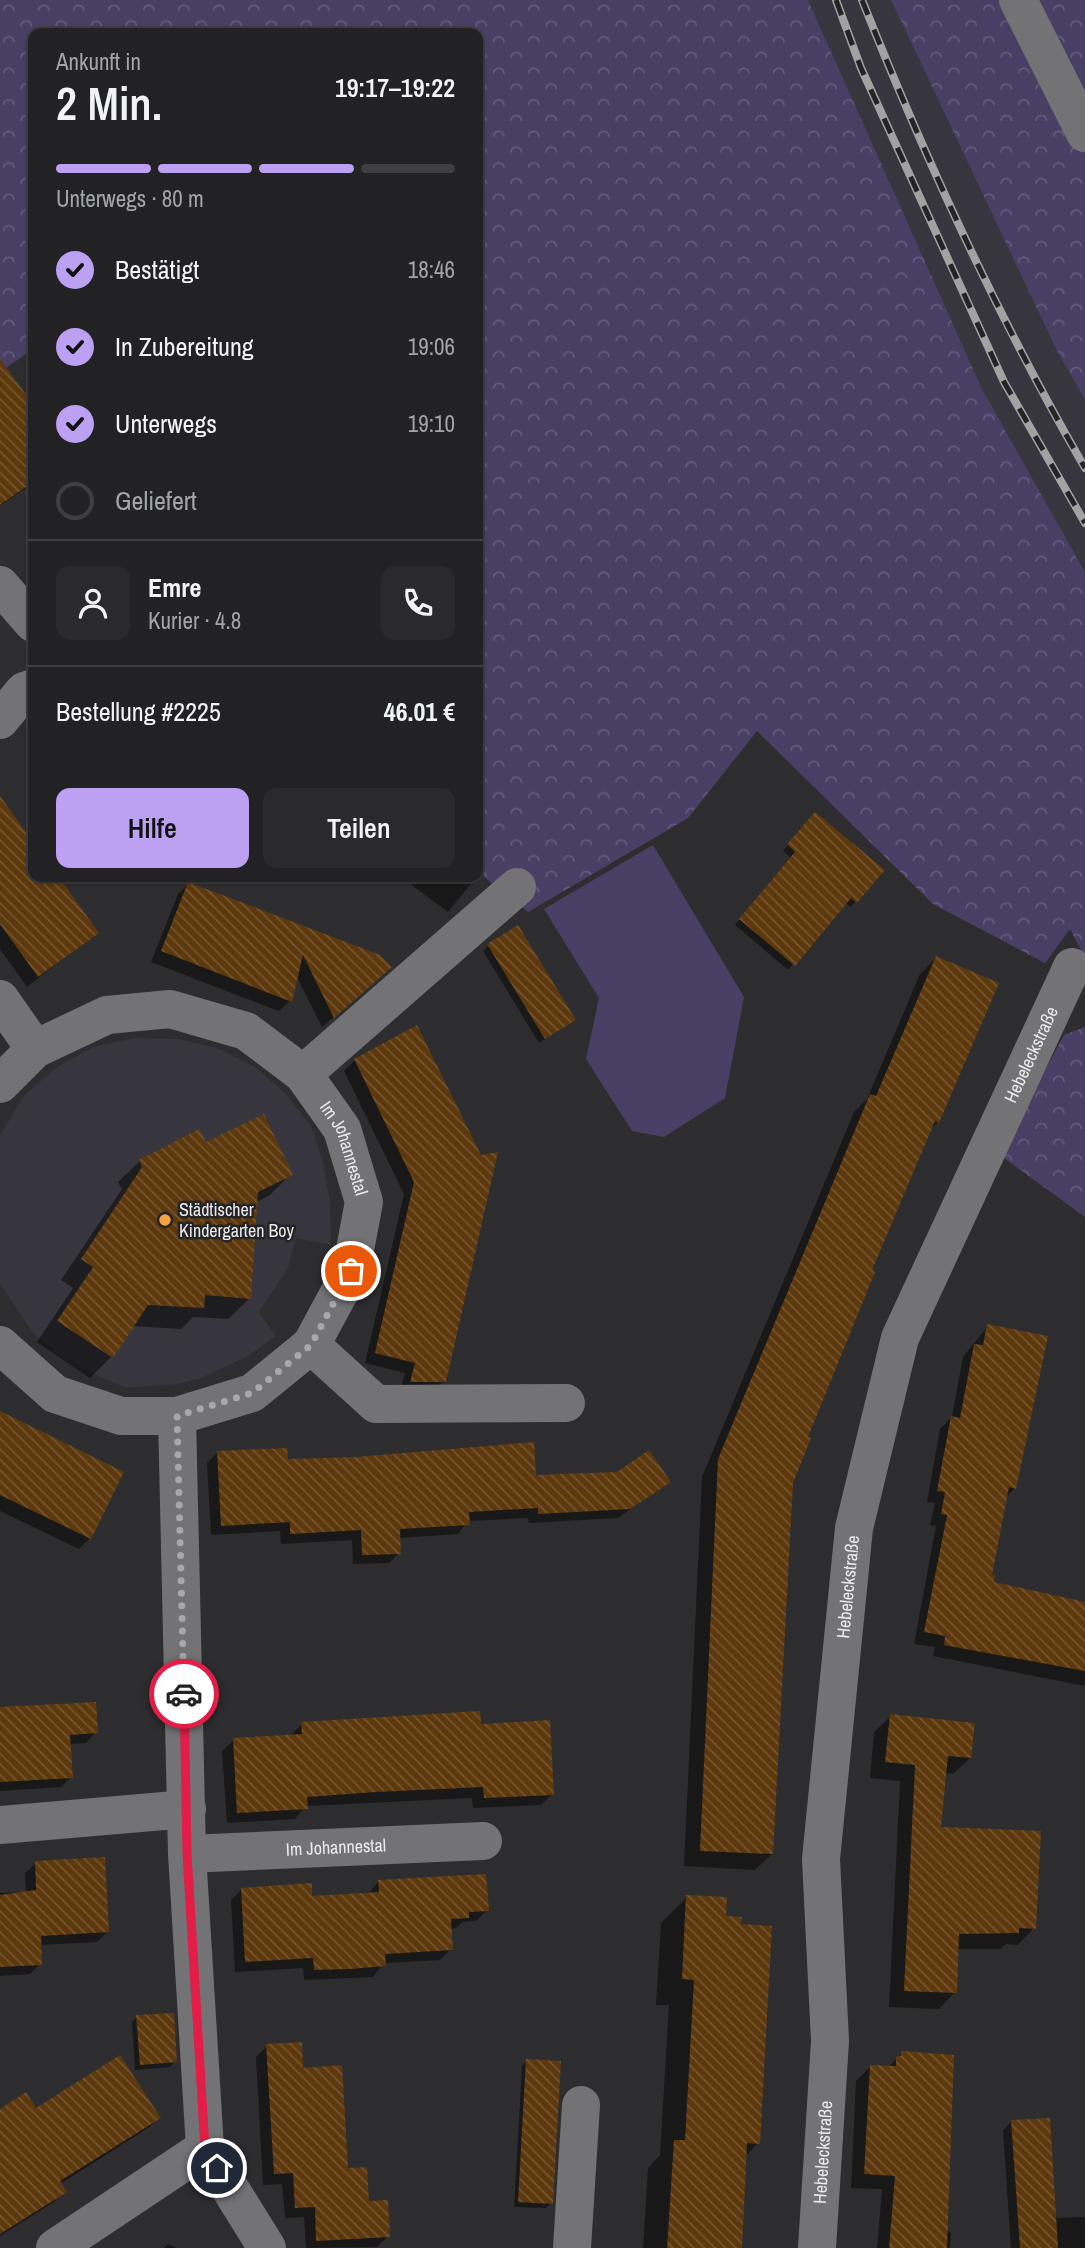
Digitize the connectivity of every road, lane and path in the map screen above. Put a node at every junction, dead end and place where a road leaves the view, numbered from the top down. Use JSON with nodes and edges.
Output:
{"nodes":[{"id":1,"x":1018,"y":0,"type":"edge"},
{"id":2,"x":1085,"y":133,"type":"edge"},
{"id":3,"x":0,"y":585,"type":"edge"},
{"id":4,"x":28,"y":618,"type":"edge"},
{"id":5,"x":28,"y":690,"type":"edge"},
{"id":6,"x":0,"y":720,"type":"edge"},
{"id":7,"x":517,"y":887,"type":"dead end"},
{"id":8,"x":1072,"y":967,"type":"dead end"},
{"id":9,"x":0,"y":999,"type":"edge"},
{"id":10,"x":35,"y":1049,"type":"junction"},
{"id":11,"x":303,"y":1074,"type":"junction"},
{"id":12,"x":0,"y":1084,"type":"edge"},
{"id":13,"x":0,"y":1345,"type":"edge"},
{"id":14,"x":311,"y":1345,"type":"junction"},
{"id":15,"x":566,"y":1403,"type":"dead end"},
{"id":16,"x":177,"y":1416,"type":"junction"},
{"id":17,"x":187,"y":1809,"type":"junction"},
{"id":18,"x":0,"y":1825,"type":"edge"},
{"id":19,"x":483,"y":1841,"type":"dead end"},
{"id":20,"x":187,"y":1854,"type":"junction"},
{"id":21,"x":581,"y":2105,"type":"dead end"},
{"id":22,"x":205,"y":2148,"type":"junction"},
{"id":23,"x":55,"y":2248,"type":"edge"},
{"id":24,"x":267,"y":2248,"type":"edge"},
{"id":25,"x":572,"y":2248,"type":"edge"},
{"id":26,"x":817,"y":2248,"type":"edge"}],
"edges":[{"from":1,"to":2,"type":"street"},
{"from":3,"to":4,"type":"street"},
{"from":5,"to":6,"type":"street"},
{"from":7,"to":11,"type":"street"},
{"from":8,"to":26,"type":"street","name":"Hebeleckstraße"},
{"from":9,"to":10,"type":"street"},
{"from":10,"to":11,"type":"street","name":"Im Johannestal"},
{"from":10,"to":12,"type":"street","name":"Im Johannestal"},
{"from":11,"to":14,"type":"street","name":"Im Johannestal"},
{"from":13,"to":16,"type":"street","name":"Im Johannestal"},
{"from":14,"to":15,"type":"street"},
{"from":14,"to":16,"type":"street","name":"Im Johannestal"},
{"from":16,"to":17,"type":"street"},
{"from":17,"to":18,"type":"street"},
{"from":17,"to":20,"type":"street"},
{"from":19,"to":20,"type":"street","name":"Im Johannestal"},
{"from":20,"to":22,"type":"street"},
{"from":21,"to":25,"type":"street"},
{"from":22,"to":23,"type":"street"},
{"from":22,"to":24,"type":"street"}]}
